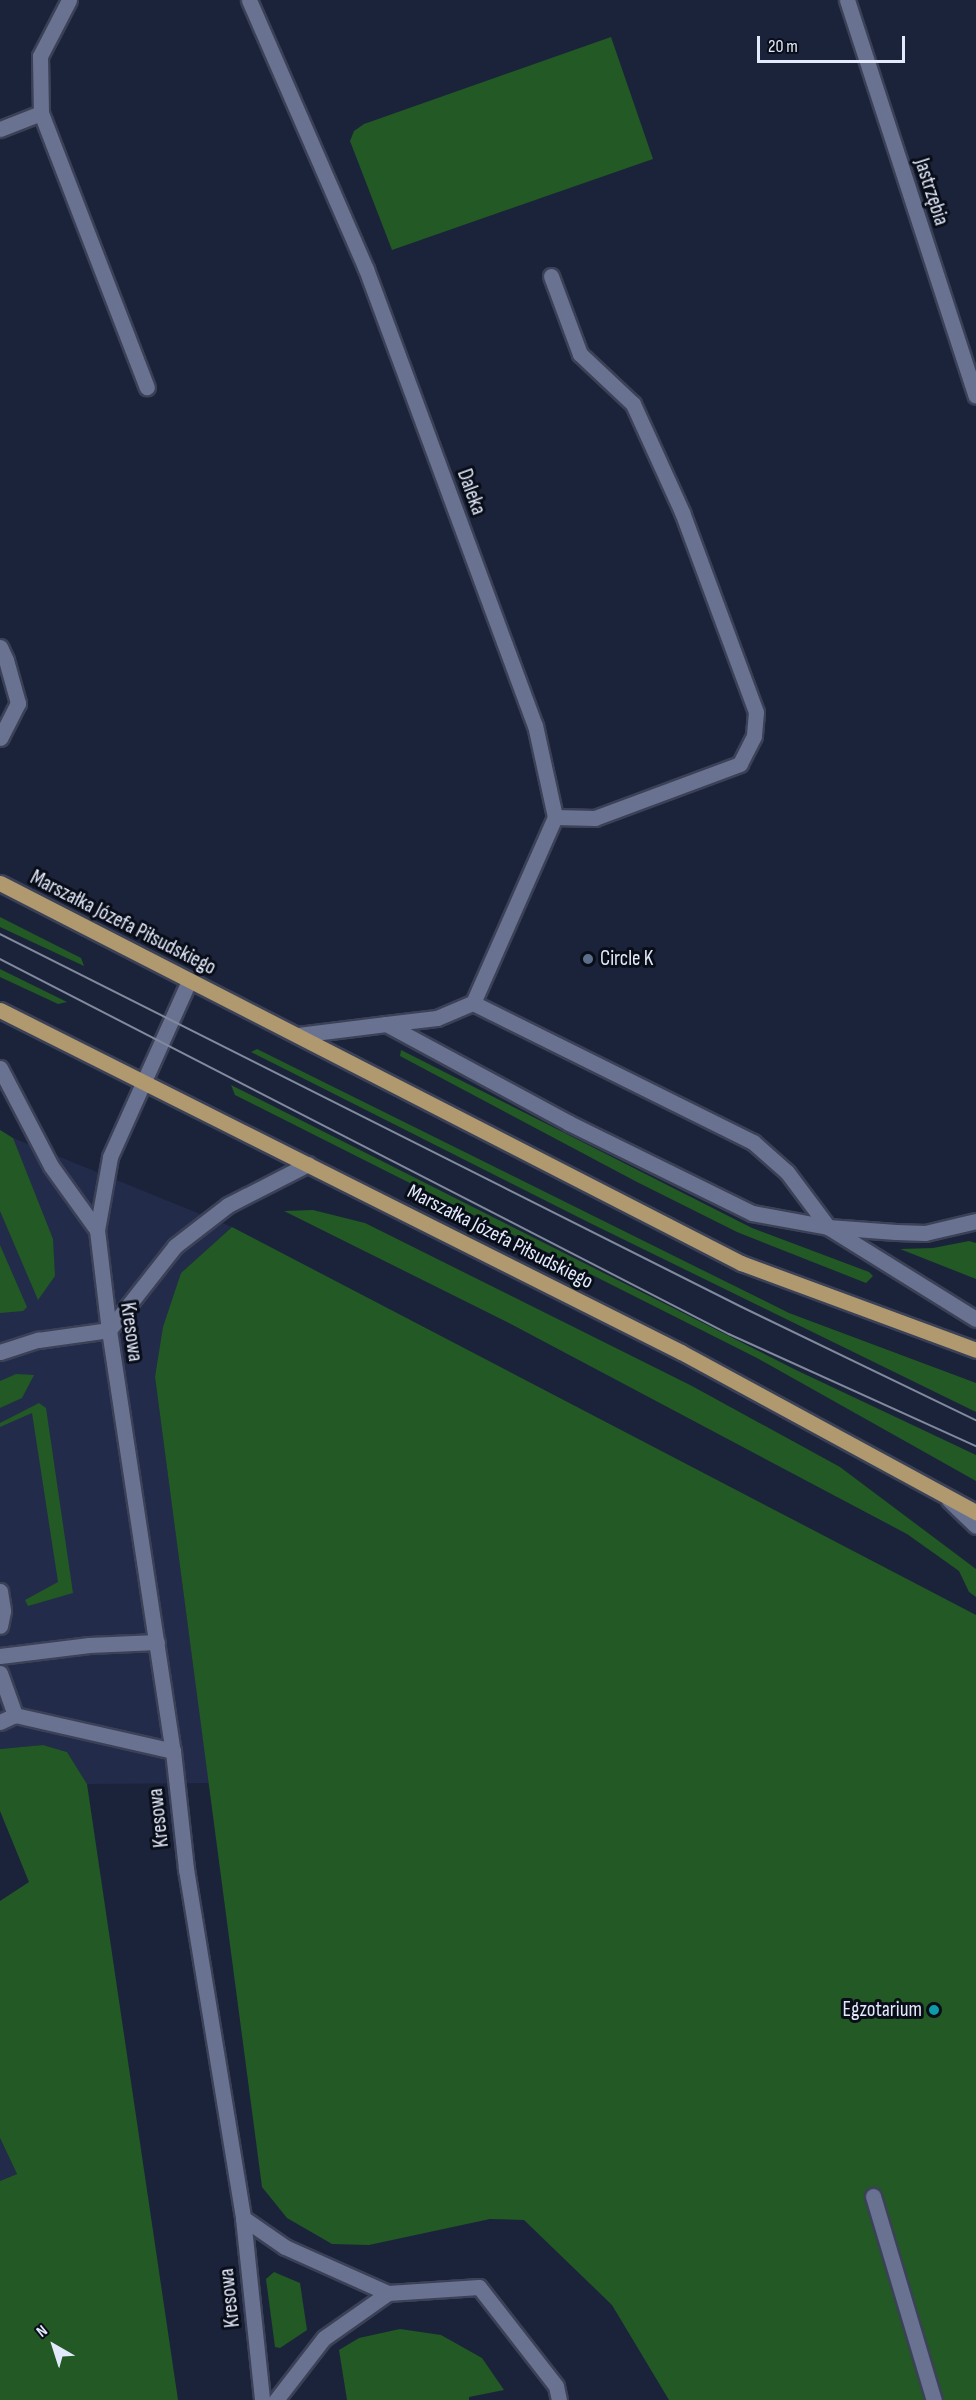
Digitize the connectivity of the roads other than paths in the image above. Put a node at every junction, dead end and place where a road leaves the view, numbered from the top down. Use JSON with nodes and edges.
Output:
{"nodes":[{"id":1,"x":69,"y":0,"type":"edge"},
{"id":2,"x":249,"y":0,"type":"edge"},
{"id":3,"x":847,"y":0,"type":"edge"},
{"id":4,"x":41,"y":112,"type":"junction"},
{"id":5,"x":0,"y":129,"type":"edge"},
{"id":6,"x":551,"y":276,"type":"dead end"},
{"id":7,"x":147,"y":387,"type":"dead end"},
{"id":8,"x":976,"y":396,"type":"edge"},
{"id":9,"x":0,"y":647,"type":"edge"},
{"id":10,"x":0,"y":738,"type":"edge"},
{"id":11,"x":555,"y":817,"type":"junction"},
{"id":12,"x":0,"y":883,"type":"edge"},
{"id":13,"x":189,"y":981,"type":"junction"},
{"id":14,"x":473,"y":1003,"type":"junction"},
{"id":15,"x":0,"y":1010,"type":"edge"},
{"id":16,"x":386,"y":1024,"type":"junction"},
{"id":17,"x":298,"y":1035,"type":"junction"},
{"id":18,"x":0,"y":1068,"type":"edge"},
{"id":19,"x":143,"y":1081,"type":"junction"},
{"id":20,"x":308,"y":1164,"type":"junction"},
{"id":21,"x":976,"y":1221,"type":"edge"},
{"id":22,"x":828,"y":1227,"type":"junction"},
{"id":23,"x":97,"y":1230,"type":"junction"},
{"id":24,"x":976,"y":1319,"type":"edge"},
{"id":25,"x":109,"y":1330,"type":"junction"},
{"id":26,"x":976,"y":1350,"type":"edge"},
{"id":27,"x":0,"y":1352,"type":"edge"},
{"id":28,"x":942,"y":1494,"type":"junction"},
{"id":29,"x":976,"y":1512,"type":"edge"},
{"id":30,"x":976,"y":1526,"type":"edge"},
{"id":31,"x":0,"y":1591,"type":"edge"},
{"id":32,"x":0,"y":1626,"type":"edge"},
{"id":33,"x":157,"y":1642,"type":"junction"},
{"id":34,"x":0,"y":1656,"type":"edge"},
{"id":35,"x":0,"y":1673,"type":"edge"},
{"id":36,"x":15,"y":1715,"type":"junction"},
{"id":37,"x":0,"y":1722,"type":"edge"},
{"id":38,"x":173,"y":1751,"type":"junction"},
{"id":39,"x":873,"y":2196,"type":"dead end"},
{"id":40,"x":243,"y":2218,"type":"junction"},
{"id":41,"x":388,"y":2293,"type":"junction"},
{"id":42,"x":262,"y":2400,"type":"edge"},
{"id":43,"x":276,"y":2400,"type":"edge"},
{"id":44,"x":559,"y":2400,"type":"edge"},
{"id":45,"x":933,"y":2400,"type":"edge"}],
"edges":[{"from":1,"to":4,"type":"street"},
{"from":2,"to":11,"type":"street","name":"Daleka"},
{"from":3,"to":8,"type":"street","name":"Jastrzębia"},
{"from":4,"to":5,"type":"street"},
{"from":4,"to":7,"type":"street"},
{"from":6,"to":11,"type":"street"},
{"from":9,"to":10,"type":"street"},
{"from":11,"to":14,"type":"street"},
{"from":12,"to":13,"type":"main road","name":"Marszałka Józefa Piłsudskiego"},
{"from":13,"to":17,"type":"main road","name":"Marszałka Józefa Piłsudskiego"},
{"from":13,"to":19,"type":"street"},
{"from":14,"to":16,"type":"street"},
{"from":14,"to":22,"type":"street"},
{"from":15,"to":19,"type":"main road","name":"Marszałka Józefa Piłsudskiego"},
{"from":16,"to":17,"type":"street"},
{"from":16,"to":22,"type":"street"},
{"from":17,"to":26,"type":"main road","name":"Marszałka Józefa Piłsudskiego"},
{"from":18,"to":23,"type":"street"},
{"from":19,"to":20,"type":"main road","name":"Marszałka Józefa Piłsudskiego"},
{"from":19,"to":23,"type":"street"},
{"from":20,"to":25,"type":"street"},
{"from":20,"to":28,"type":"main road","name":"Marszałka Józefa Piłsudskiego"},
{"from":21,"to":22,"type":"street"},
{"from":22,"to":24,"type":"street"},
{"from":23,"to":25,"type":"street","name":"Kresowa"},
{"from":25,"to":27,"type":"street"},
{"from":25,"to":33,"type":"street","name":"Kresowa"},
{"from":28,"to":29,"type":"main road","name":"Marszałka Józefa Piłsudskiego"},
{"from":28,"to":30,"type":"street"},
{"from":31,"to":32,"type":"street"},
{"from":33,"to":34,"type":"street"},
{"from":33,"to":38,"type":"street","name":"Kresowa"},
{"from":35,"to":36,"type":"street"},
{"from":36,"to":37,"type":"street"},
{"from":36,"to":38,"type":"street"},
{"from":38,"to":40,"type":"street","name":"Kresowa"},
{"from":39,"to":45,"type":"street"},
{"from":40,"to":41,"type":"street"},
{"from":40,"to":42,"type":"street","name":"Kresowa"},
{"from":41,"to":43,"type":"street"},
{"from":41,"to":44,"type":"street"}]}
